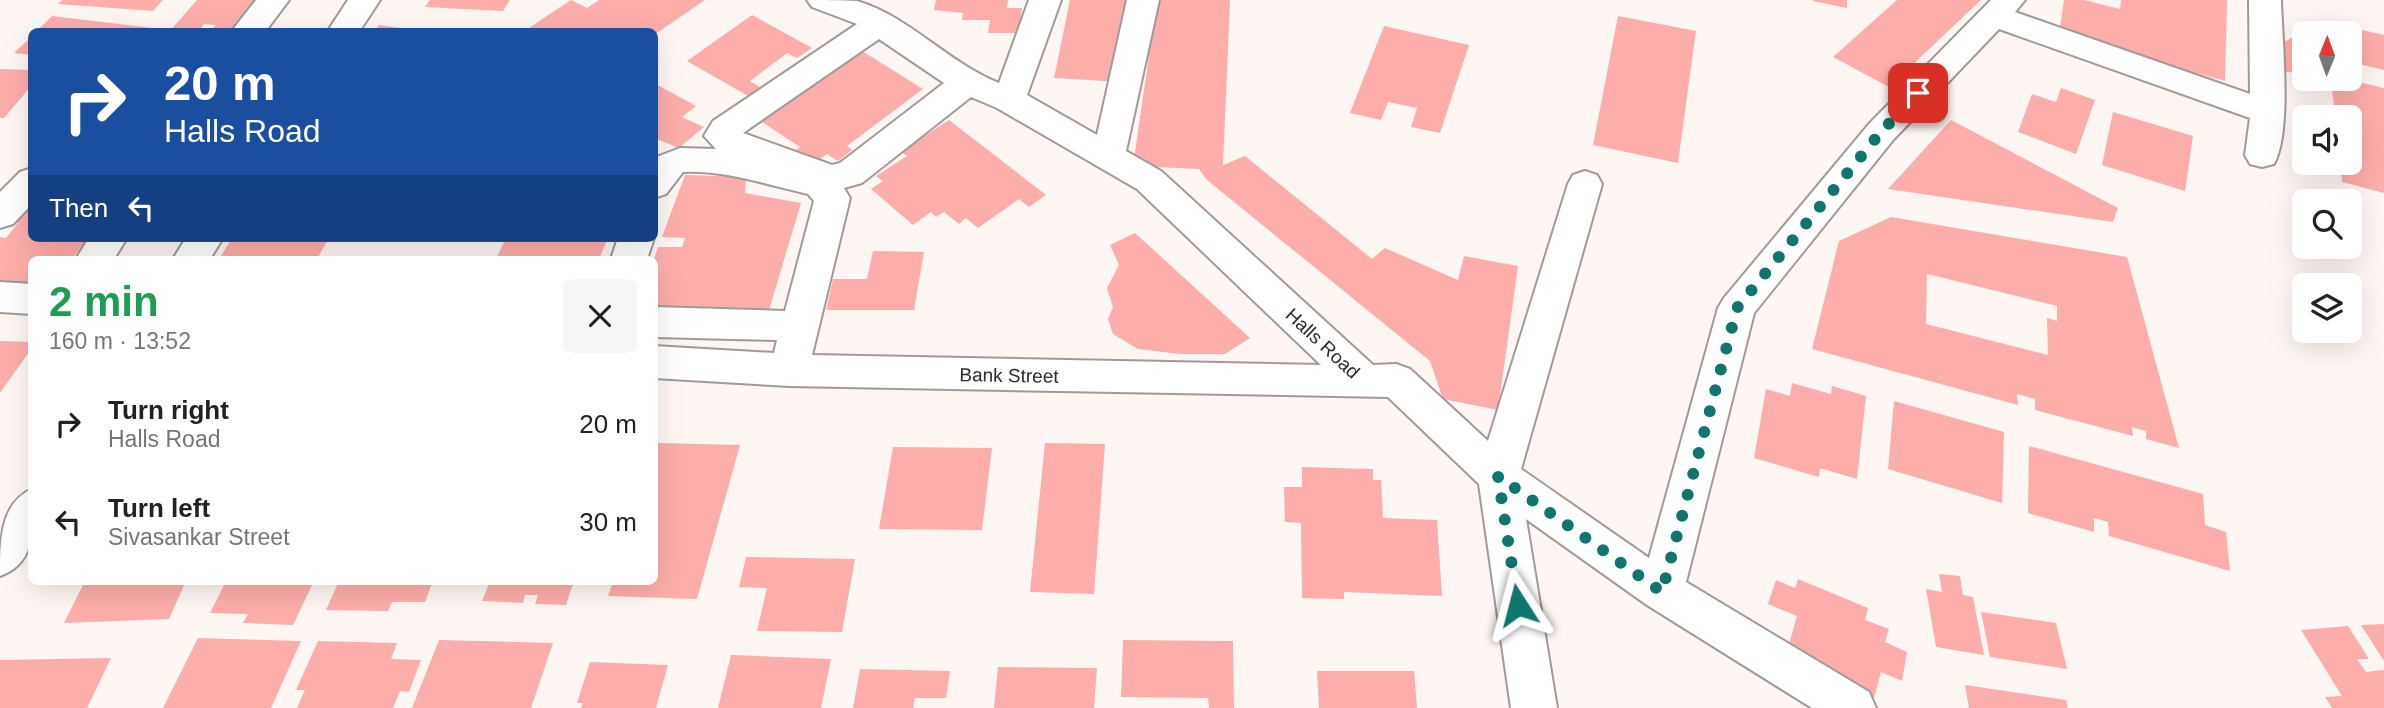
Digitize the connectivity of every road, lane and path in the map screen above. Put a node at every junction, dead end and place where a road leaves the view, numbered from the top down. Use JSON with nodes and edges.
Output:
{"nodes":[{"id":1,"x":273,"y":0,"type":"edge"},
{"id":2,"x":364,"y":0,"type":"edge"},
{"id":3,"x":823,"y":0,"type":"edge"},
{"id":4,"x":1045,"y":0,"type":"edge"},
{"id":5,"x":1143,"y":0,"type":"edge"},
{"id":6,"x":2264,"y":0,"type":"edge"},
{"id":7,"x":2001,"y":8,"type":"edge"},
{"id":8,"x":875,"y":14,"type":"edge"},
{"id":9,"x":250,"y":28,"type":"edge"},
{"id":10,"x":346,"y":28,"type":"edge"},
{"id":11,"x":967,"y":83,"type":"junction"},
{"id":12,"x":1010,"y":100,"type":"junction"},
{"id":13,"x":2267,"y":112,"type":"junction"},
{"id":14,"x":2262,"y":155,"type":"dead end"},
{"id":15,"x":1107,"y":158,"type":"junction"},
{"id":16,"x":658,"y":177,"type":"edge"},
{"id":17,"x":1584,"y":184,"type":"dead end"},
{"id":18,"x":28,"y":185,"type":"edge"},
{"id":19,"x":0,"y":215,"type":"edge"},
{"id":20,"x":0,"y":297,"type":"edge"},
{"id":21,"x":28,"y":299,"type":"edge"},
{"id":22,"x":658,"y":322,"type":"edge"},
{"id":23,"x":708,"y":324,"type":"junction"},
{"id":24,"x":800,"y":326,"type":"junction"},
{"id":25,"x":658,"y":362,"type":"edge"},
{"id":26,"x":695,"y":364,"type":"junction"},
{"id":27,"x":789,"y":370,"type":"junction"},
{"id":28,"x":1365,"y":382,"type":"junction"},
{"id":29,"x":1498,"y":476,"type":"junction"},
{"id":30,"x":28,"y":513,"type":"edge"},
{"id":31,"x":0,"y":557,"type":"edge"},
{"id":32,"x":1662,"y":592,"type":"junction"},
{"id":33,"x":1534,"y":708,"type":"edge"},
{"id":34,"x":1853,"y":708,"type":"edge"}],
"edges":[{"from":1,"to":9,"type":"street"},
{"from":2,"to":10,"type":"street"},
{"from":3,"to":8,"type":"street","name":"Halls Road"},
{"from":4,"to":12,"type":"street"},
{"from":5,"to":15,"type":"street"},
{"from":6,"to":13,"type":"street"},
{"from":7,"to":13,"type":"street"},
{"from":7,"to":32,"type":"street"},
{"from":8,"to":11,"type":"street","name":"Halls Road"},
{"from":8,"to":11,"type":"street"},
{"from":11,"to":12,"type":"street","name":"Halls Road"},
{"from":12,"to":15,"type":"street","name":"Halls Road"},
{"from":13,"to":14,"type":"street"},
{"from":15,"to":28,"type":"street","name":"Halls Road"},
{"from":16,"to":24,"type":"street"},
{"from":17,"to":29,"type":"street"},
{"from":18,"to":19,"type":"street"},
{"from":20,"to":21,"type":"street"},
{"from":22,"to":23,"type":"street"},
{"from":23,"to":24,"type":"street"},
{"from":23,"to":26,"type":"street"},
{"from":24,"to":27,"type":"street"},
{"from":25,"to":26,"type":"street","name":"Bank Street"},
{"from":26,"to":27,"type":"street","name":"Bank Street"},
{"from":27,"to":28,"type":"street","name":"Bank Street"},
{"from":28,"to":29,"type":"street","name":"Halls Road"},
{"from":29,"to":32,"type":"street","name":"Halls Road"},
{"from":29,"to":33,"type":"street"},
{"from":30,"to":31,"type":"street"},
{"from":32,"to":34,"type":"street","name":"Halls Road"}]}
